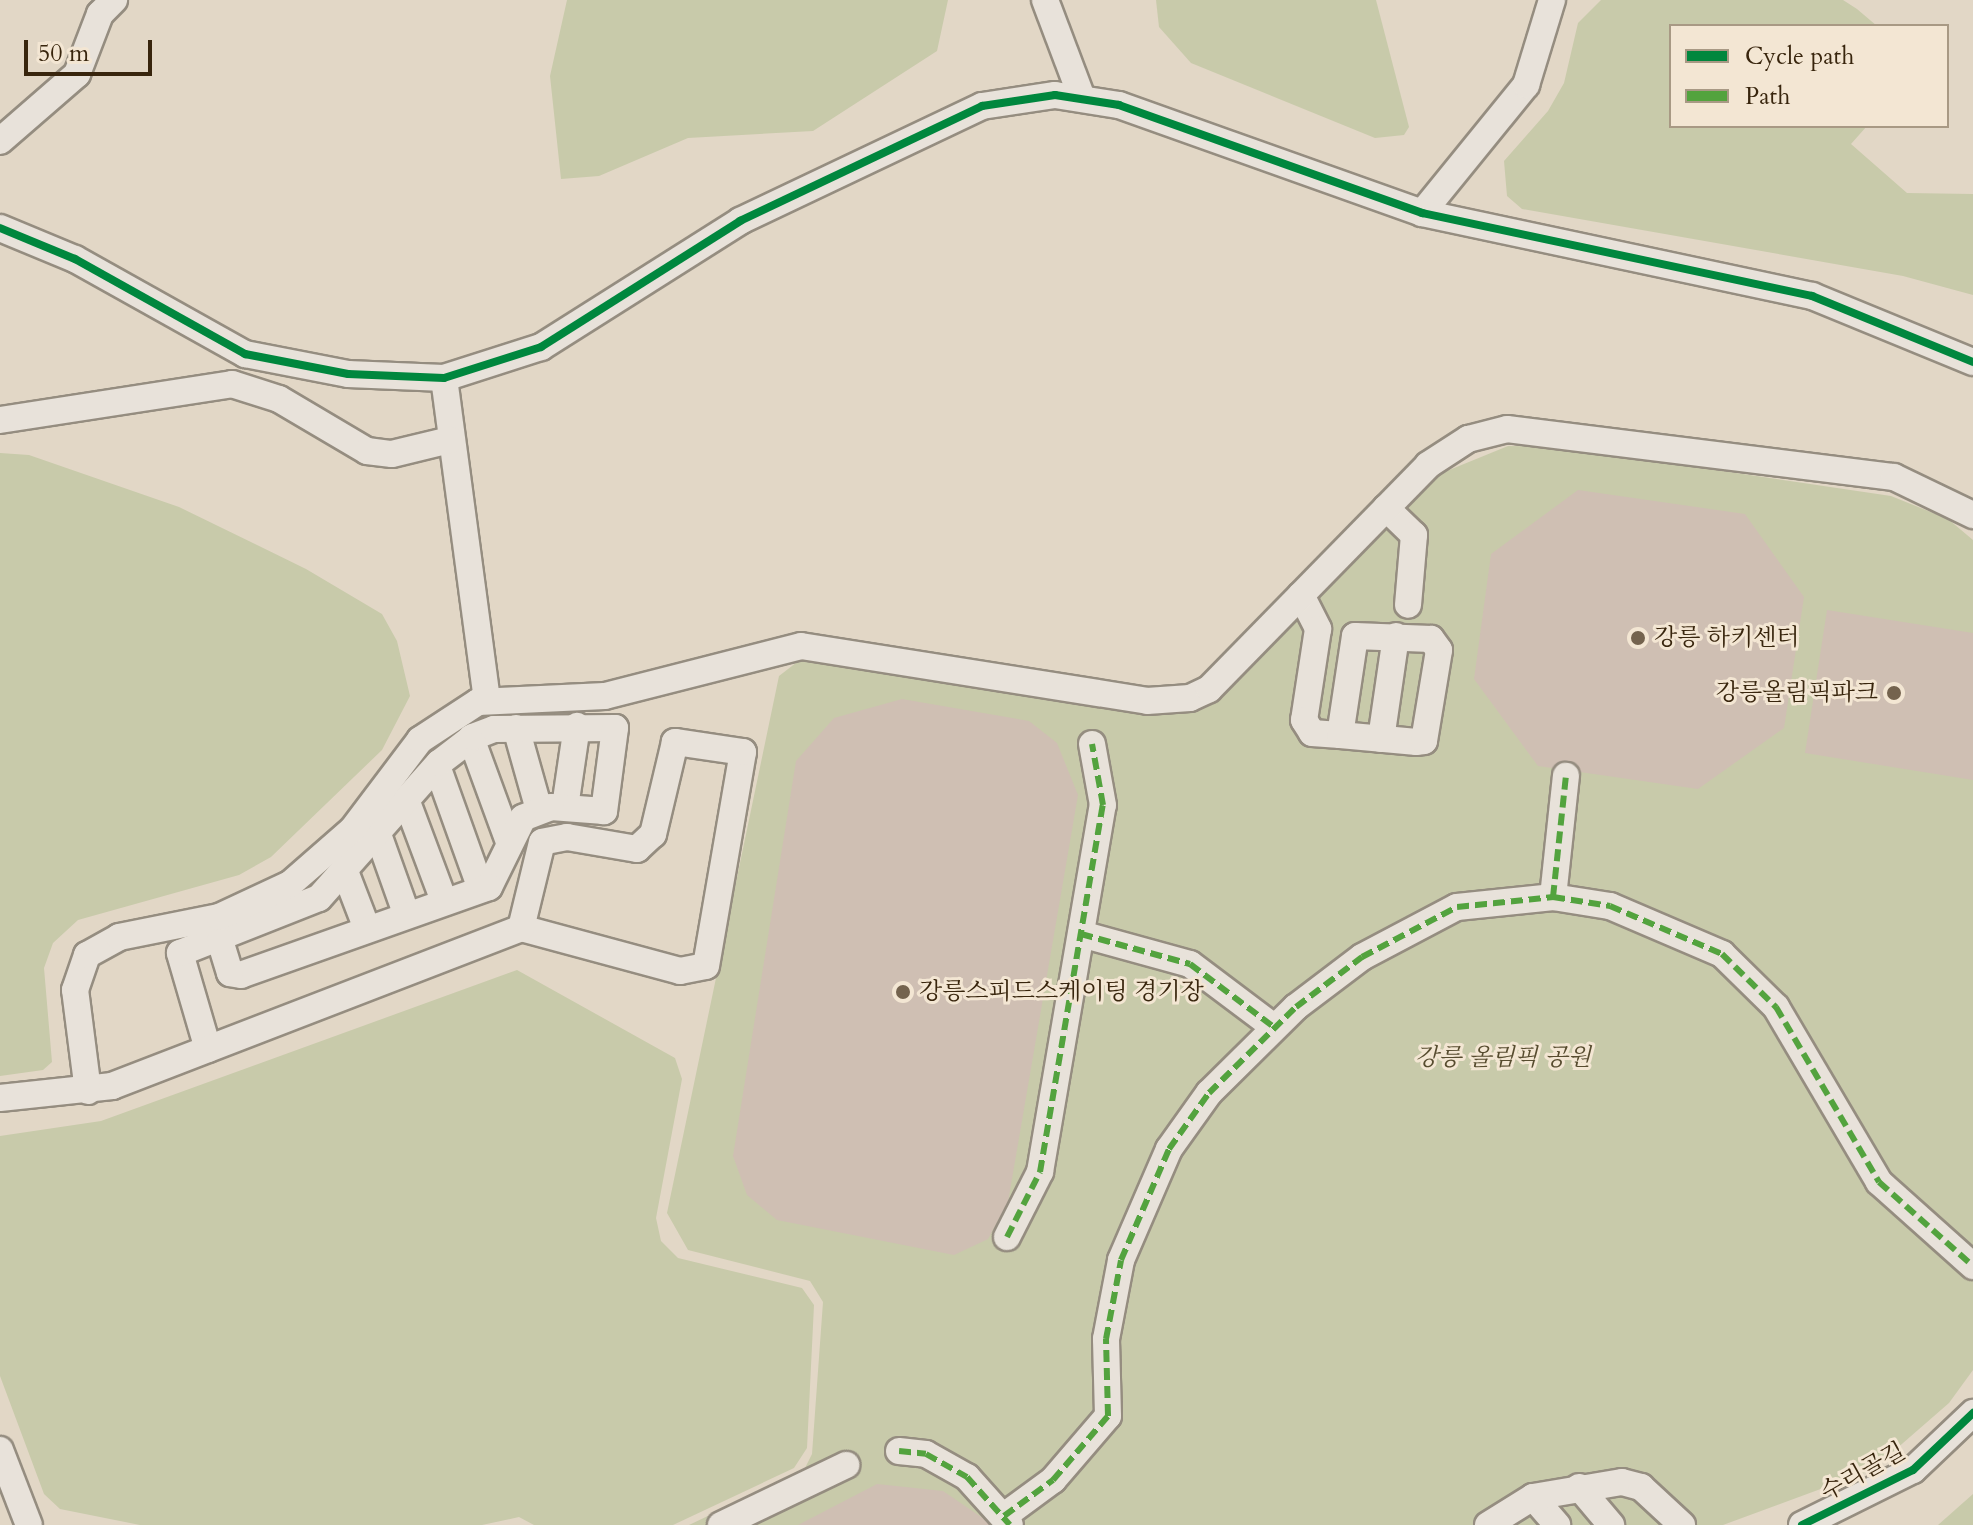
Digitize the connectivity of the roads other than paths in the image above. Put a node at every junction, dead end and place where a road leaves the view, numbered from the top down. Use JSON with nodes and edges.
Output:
{"nodes":[{"id":1,"x":114,"y":0,"type":"edge"},
{"id":2,"x":1045,"y":0,"type":"edge"},
{"id":3,"x":1552,"y":0,"type":"edge"},
{"id":4,"x":1082,"y":98,"type":"junction"},
{"id":5,"x":0,"y":141,"type":"edge"},
{"id":6,"x":1422,"y":213,"type":"junction"},
{"id":7,"x":0,"y":228,"type":"edge"},
{"id":8,"x":1973,"y":362,"type":"edge"},
{"id":9,"x":444,"y":378,"type":"junction"},
{"id":10,"x":0,"y":420,"type":"edge"},
{"id":11,"x":450,"y":440,"type":"junction"},
{"id":12,"x":1386,"y":508,"type":"junction"},
{"id":13,"x":1973,"y":515,"type":"edge"},
{"id":14,"x":1301,"y":595,"type":"junction"},
{"id":15,"x":1408,"y":605,"type":"dead end"},
{"id":16,"x":1396,"y":636,"type":"junction"},
{"id":17,"x":487,"y":700,"type":"junction"},
{"id":18,"x":577,"y":726,"type":"junction"},
{"id":19,"x":516,"y":728,"type":"junction"},
{"id":20,"x":1340,"y":735,"type":"junction"},
{"id":21,"x":471,"y":738,"type":"junction"},
{"id":22,"x":1381,"y":739,"type":"junction"},
{"id":23,"x":1092,"y":744,"type":"dead end"},
{"id":24,"x":437,"y":766,"type":"junction"},
{"id":25,"x":1566,"y":776,"type":"dead end"},
{"id":26,"x":407,"y":802,"type":"junction"},
{"id":27,"x":552,"y":809,"type":"junction"},
{"id":28,"x":379,"y":837,"type":"junction"},
{"id":29,"x":509,"y":842,"type":"junction"},
{"id":30,"x":346,"y":874,"type":"junction"},
{"id":31,"x":481,"y":889,"type":"junction"},
{"id":32,"x":1553,"y":897,"type":"junction"},
{"id":33,"x":319,"y":898,"type":"junction"},
{"id":34,"x":444,"y":901,"type":"junction"},
{"id":35,"x":406,"y":913,"type":"junction"},
{"id":36,"x":366,"y":926,"type":"junction"},
{"id":37,"x":521,"y":928,"type":"junction"},
{"id":38,"x":1081,"y":934,"type":"junction"},
{"id":39,"x":332,"y":939,"type":"junction"},
{"id":40,"x":220,"y":941,"type":"junction"},
{"id":41,"x":1274,"y":1027,"type":"junction"},
{"id":42,"x":208,"y":1049,"type":"junction"},
{"id":43,"x":88,"y":1091,"type":"junction"},
{"id":44,"x":0,"y":1098,"type":"edge"},
{"id":45,"x":1007,"y":1237,"type":"dead end"},
{"id":46,"x":1973,"y":1266,"type":"edge"},
{"id":47,"x":1971,"y":1419,"type":"edge"},
{"id":48,"x":0,"y":1450,"type":"edge"},
{"id":49,"x":899,"y":1451,"type":"dead end"},
{"id":50,"x":846,"y":1465,"type":"dead end"},
{"id":51,"x":1579,"y":1487,"type":"junction"},
{"id":52,"x":1533,"y":1497,"type":"junction"},
{"id":53,"x":1007,"y":1520,"type":"edge"},
{"id":54,"x":1496,"y":1522,"type":"edge"},
{"id":55,"x":29,"y":1525,"type":"edge"},
{"id":56,"x":721,"y":1525,"type":"edge"},
{"id":57,"x":1557,"y":1525,"type":"edge"},
{"id":58,"x":1611,"y":1525,"type":"edge"},
{"id":59,"x":1682,"y":1525,"type":"edge"},
{"id":60,"x":1802,"y":1525,"type":"edge"}],
"edges":[{"from":1,"to":5,"type":"street"},
{"from":2,"to":4,"type":"street"},
{"from":3,"to":6,"type":"street"},
{"from":4,"to":6,"type":"street"},
{"from":4,"to":9,"type":"street"},
{"from":6,"to":8,"type":"street"},
{"from":7,"to":9,"type":"street"},
{"from":9,"to":11,"type":"street"},
{"from":10,"to":11,"type":"street"},
{"from":11,"to":17,"type":"street"},
{"from":12,"to":13,"type":"street"},
{"from":12,"to":14,"type":"street"},
{"from":12,"to":15,"type":"street"},
{"from":14,"to":17,"type":"street"},
{"from":14,"to":20,"type":"street"},
{"from":16,"to":20,"type":"street"},
{"from":16,"to":22,"type":"street"},
{"from":16,"to":22,"type":"street"},
{"from":17,"to":43,"type":"street"},
{"from":18,"to":19,"type":"street"},
{"from":18,"to":27,"type":"street"},
{"from":18,"to":27,"type":"street"},
{"from":19,"to":21,"type":"street"},
{"from":19,"to":27,"type":"street"},
{"from":20,"to":22,"type":"street"},
{"from":21,"to":24,"type":"street"},
{"from":21,"to":29,"type":"street"},
{"from":23,"to":38,"type":"street"},
{"from":24,"to":26,"type":"street"},
{"from":24,"to":31,"type":"street"},
{"from":25,"to":32,"type":"street"},
{"from":26,"to":28,"type":"street"},
{"from":26,"to":34,"type":"street"},
{"from":27,"to":29,"type":"street"},
{"from":28,"to":30,"type":"street"},
{"from":28,"to":35,"type":"street"},
{"from":29,"to":31,"type":"street"},
{"from":30,"to":33,"type":"street"},
{"from":30,"to":36,"type":"street"},
{"from":31,"to":34,"type":"street"},
{"from":32,"to":41,"type":"street"},
{"from":32,"to":46,"type":"street"},
{"from":33,"to":39,"type":"street"},
{"from":33,"to":40,"type":"street"},
{"from":34,"to":35,"type":"street"},
{"from":35,"to":36,"type":"street"},
{"from":36,"to":39,"type":"street"},
{"from":37,"to":37,"type":"street"},
{"from":37,"to":42,"type":"street"},
{"from":38,"to":41,"type":"street"},
{"from":38,"to":45,"type":"street"},
{"from":39,"to":40,"type":"street"},
{"from":40,"to":42,"type":"street"},
{"from":41,"to":53,"type":"street"},
{"from":42,"to":43,"type":"street"},
{"from":43,"to":44,"type":"street"},
{"from":47,"to":60,"type":"street","name":"수리골길"},
{"from":48,"to":55,"type":"street"},
{"from":49,"to":53,"type":"street"},
{"from":50,"to":56,"type":"street"},
{"from":51,"to":52,"type":"street"},
{"from":51,"to":58,"type":"street"},
{"from":51,"to":59,"type":"street"},
{"from":52,"to":54,"type":"street"},
{"from":52,"to":57,"type":"street"}]}
